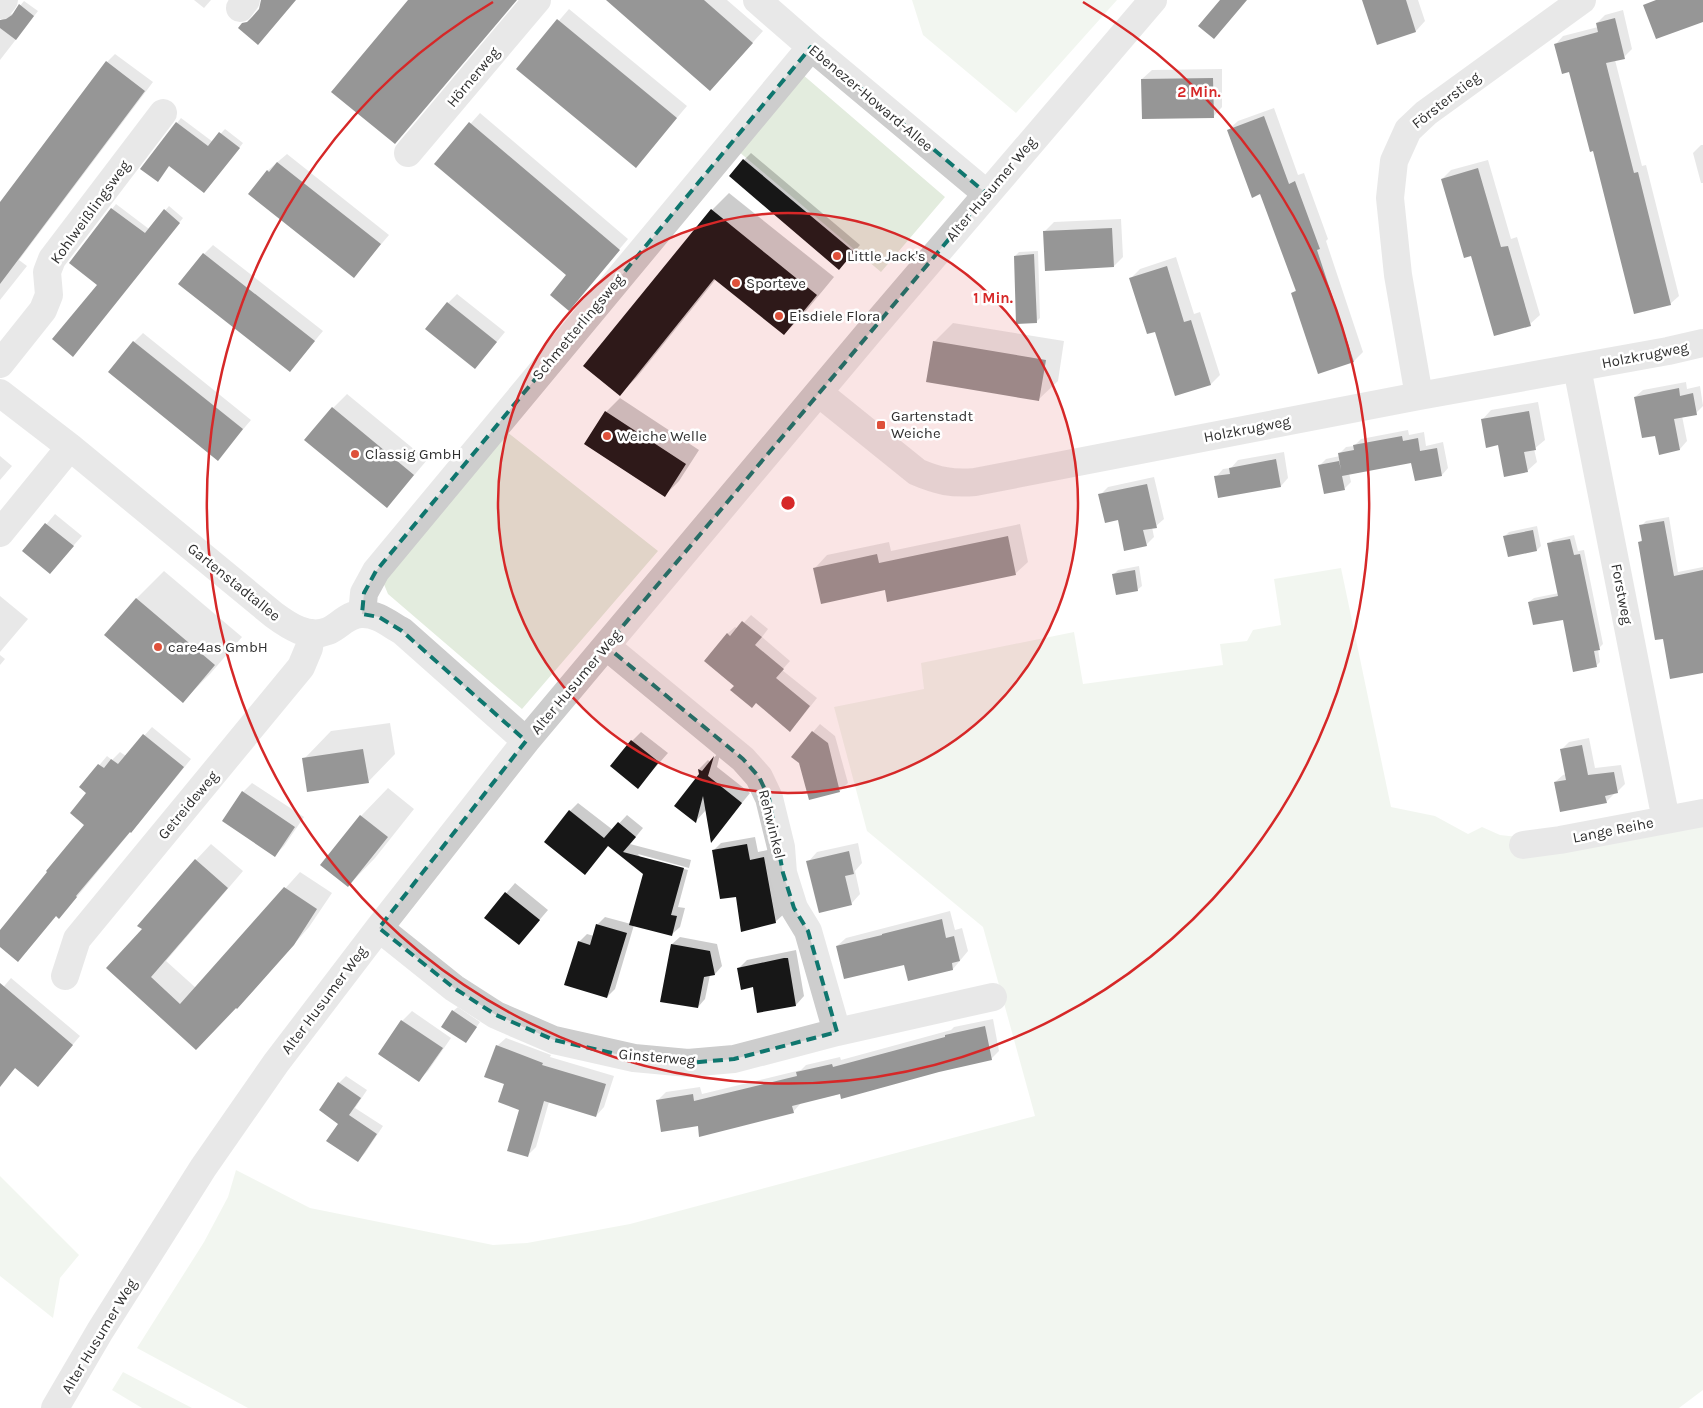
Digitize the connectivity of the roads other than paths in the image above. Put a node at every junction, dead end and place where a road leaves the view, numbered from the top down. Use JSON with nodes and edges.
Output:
{"nodes":[{"id":1,"x":4,"y":0,"type":"edge"},
{"id":2,"x":537,"y":0,"type":"edge"},
{"id":3,"x":757,"y":0,"type":"edge"},
{"id":4,"x":1153,"y":0,"type":"edge"},
{"id":5,"x":1582,"y":0,"type":"edge"},
{"id":6,"x":0,"y":5,"type":"edge"},
{"id":7,"x":811,"y":47,"type":"junction"},
{"id":8,"x":163,"y":114,"type":"dead end"},
{"id":9,"x":408,"y":153,"type":"dead end"},
{"id":10,"x":987,"y":194,"type":"junction"},
{"id":11,"x":1703,"y":343,"type":"edge"},
{"id":12,"x":0,"y":364,"type":"edge"},
{"id":13,"x":1577,"y":368,"type":"junction"},
{"id":14,"x":0,"y":393,"type":"edge"},
{"id":15,"x":819,"y":394,"type":"junction"},
{"id":16,"x":1418,"y":396,"type":"junction"},
{"id":17,"x":70,"y":447,"type":"junction"},
{"id":18,"x":0,"y":533,"type":"edge"},
{"id":19,"x":362,"y":614,"type":"junction"},
{"id":20,"x":311,"y":633,"type":"junction"},
{"id":21,"x":606,"y":646,"type":"junction"},
{"id":22,"x":526,"y":741,"type":"junction"},
{"id":23,"x":1703,"y":813,"type":"edge"},
{"id":24,"x":1666,"y":820,"type":"junction"},
{"id":25,"x":1523,"y":845,"type":"dead end"},
{"id":26,"x":379,"y":928,"type":"junction"},
{"id":27,"x":65,"y":976,"type":"dead end"},
{"id":28,"x":993,"y":997,"type":"dead end"},
{"id":29,"x":837,"y":1032,"type":"junction"},
{"id":30,"x":55,"y":1408,"type":"edge"}],
"edges":[{"from":1,"to":6,"type":"street"},
{"from":2,"to":9,"type":"street","name":"Hörnerweg"},
{"from":3,"to":7,"type":"street","name":"Ebenezer-Howard-Allee"},
{"from":4,"to":10,"type":"street","name":"Alter Husumer Weg"},
{"from":5,"to":16,"type":"street","name":"Försterstieg"},
{"from":7,"to":10,"type":"street","name":"Ebenezer-Howard-Allee"},
{"from":7,"to":19,"type":"street","name":"Schmetterlingsweg"},
{"from":8,"to":12,"type":"street","name":"Kohlweißlingsweg"},
{"from":10,"to":15,"type":"street","name":"Alter Husumer Weg"},
{"from":11,"to":13,"type":"street","name":"Holzkrugweg"},
{"from":13,"to":16,"type":"street","name":"Holzkrugweg"},
{"from":13,"to":24,"type":"street","name":"Forstweg"},
{"from":14,"to":17,"type":"street","name":"Gartenstadtallee"},
{"from":15,"to":16,"type":"street","name":"Holzkrugweg"},
{"from":15,"to":21,"type":"street","name":"Alter Husumer Weg"},
{"from":17,"to":18,"type":"street"},
{"from":17,"to":20,"type":"street","name":"Gartenstadtallee"},
{"from":19,"to":20,"type":"street"},
{"from":19,"to":22,"type":"street"},
{"from":20,"to":27,"type":"street","name":"Getreideweg"},
{"from":21,"to":22,"type":"street","name":"Alter Husumer Weg"},
{"from":21,"to":29,"type":"street","name":"Rehwinkel"},
{"from":22,"to":26,"type":"street","name":"Alter Husumer Weg"},
{"from":23,"to":24,"type":"street","name":"Lange Reihe"},
{"from":24,"to":25,"type":"street","name":"Lange Reihe"},
{"from":26,"to":29,"type":"street","name":"Ginsterweg"},
{"from":26,"to":30,"type":"street","name":"Alter Husumer Weg"},
{"from":28,"to":29,"type":"street","name":"Ginsterweg"}]}
